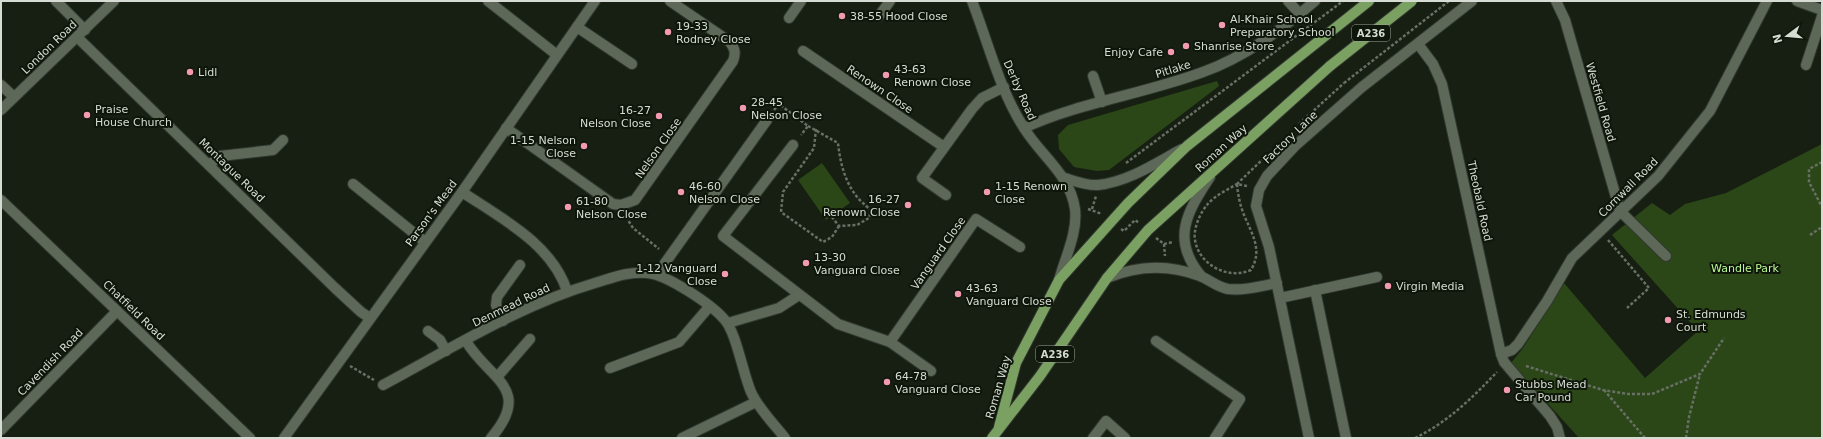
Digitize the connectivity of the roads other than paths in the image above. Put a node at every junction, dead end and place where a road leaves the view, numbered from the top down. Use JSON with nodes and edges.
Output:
{"nodes":[{"id":1,"x":56,"y":1,"type":"edge"},
{"id":2,"x":114,"y":1,"type":"edge"},
{"id":3,"x":488,"y":1,"type":"edge"},
{"id":4,"x":595,"y":1,"type":"edge"},
{"id":5,"x":670,"y":1,"type":"edge"},
{"id":6,"x":802,"y":1,"type":"edge"},
{"id":7,"x":890,"y":1,"type":"edge"},
{"id":8,"x":972,"y":1,"type":"edge"},
{"id":9,"x":1288,"y":1,"type":"edge"},
{"id":10,"x":1315,"y":1,"type":"edge"},
{"id":11,"x":1369,"y":1,"type":"edge"},
{"id":12,"x":1412,"y":1,"type":"edge"},
{"id":13,"x":1472,"y":1,"type":"edge"},
{"id":14,"x":1556,"y":1,"type":"edge"},
{"id":15,"x":1767,"y":1,"type":"edge"},
{"id":16,"x":1797,"y":1,"type":"edge"},
{"id":17,"x":1458,"y":5,"type":"edge"},
{"id":18,"x":1822,"y":10,"type":"edge"},
{"id":19,"x":1300,"y":14,"type":"junction"},
{"id":20,"x":879,"y":16,"type":"dead end"},
{"id":21,"x":1822,"y":16,"type":"edge"},
{"id":22,"x":790,"y":18,"type":"dead end"},
{"id":23,"x":576,"y":27,"type":"junction"},
{"id":24,"x":81,"y":34,"type":"junction"},
{"id":25,"x":1418,"y":44,"type":"junction"},
{"id":26,"x":803,"y":52,"type":"dead end"},
{"id":27,"x":556,"y":55,"type":"junction"},
{"id":28,"x":632,"y":64,"type":"dead end"},
{"id":29,"x":1806,"y":65,"type":"dead end"},
{"id":30,"x":1092,"y":76,"type":"dead end"},
{"id":31,"x":1,"y":85,"type":"edge"},
{"id":32,"x":1004,"y":87,"type":"junction"},
{"id":33,"x":14,"y":97,"type":"junction"},
{"id":34,"x":1102,"y":102,"type":"junction"},
{"id":35,"x":1,"y":110,"type":"edge"},
{"id":36,"x":767,"y":120,"type":"road end"},
{"id":37,"x":506,"y":128,"type":"junction"},
{"id":38,"x":1024,"y":128,"type":"junction"},
{"id":39,"x":283,"y":140,"type":"dead end"},
{"id":40,"x":793,"y":145,"type":"road end"},
{"id":41,"x":1187,"y":146,"type":"junction"},
{"id":42,"x":944,"y":147,"type":"junction"},
{"id":43,"x":209,"y":165,"type":"junction"},
{"id":44,"x":1213,"y":172,"type":"junction"},
{"id":45,"x":1065,"y":178,"type":"junction"},
{"id":46,"x":354,"y":184,"type":"dead end"},
{"id":47,"x":462,"y":192,"type":"junction"},
{"id":48,"x":946,"y":195,"type":"dead end"},
{"id":49,"x":1,"y":200,"type":"edge"},
{"id":50,"x":1620,"y":211,"type":"junction"},
{"id":51,"x":425,"y":242,"type":"junction"},
{"id":52,"x":1020,"y":247,"type":"dead end"},
{"id":53,"x":1666,"y":256,"type":"dead end"},
{"id":54,"x":520,"y":265,"type":"dead end"},
{"id":55,"x":659,"y":275,"type":"junction"},
{"id":56,"x":1202,"y":277,"type":"junction"},
{"id":57,"x":1377,"y":277,"type":"dead end"},
{"id":58,"x":1107,"y":278,"type":"junction"},
{"id":59,"x":1059,"y":280,"type":"junction"},
{"id":60,"x":1277,"y":284,"type":"junction"},
{"id":61,"x":1315,"y":290,"type":"junction"},
{"id":62,"x":567,"y":291,"type":"junction"},
{"id":63,"x":800,"y":295,"type":"junction"},
{"id":64,"x":1280,"y":298,"type":"junction"},
{"id":65,"x":709,"y":307,"type":"junction"},
{"id":66,"x":117,"y":311,"type":"junction"},
{"id":67,"x":370,"y":318,"type":"junction"},
{"id":68,"x":503,"y":321,"type":"junction"},
{"id":69,"x":728,"y":323,"type":"junction"},
{"id":70,"x":428,"y":331,"type":"dead end"},
{"id":71,"x":530,"y":339,"type":"dead end"},
{"id":72,"x":466,"y":341,"type":"junction"},
{"id":73,"x":1156,"y":341,"type":"dead end"},
{"id":74,"x":890,"y":342,"type":"junction"},
{"id":75,"x":446,"y":351,"type":"junction"},
{"id":76,"x":1504,"y":361,"type":"junction"},
{"id":77,"x":610,"y":368,"type":"dead end"},
{"id":78,"x":931,"y":371,"type":"dead end"},
{"id":79,"x":498,"y":376,"type":"junction"},
{"id":80,"x":383,"y":385,"type":"road end"},
{"id":81,"x":756,"y":402,"type":"junction"},
{"id":82,"x":999,"y":427,"type":"junction"},
{"id":83,"x":1,"y":430,"type":"edge"},
{"id":84,"x":250,"y":438,"type":"edge"},
{"id":85,"x":284,"y":438,"type":"edge"},
{"id":86,"x":491,"y":438,"type":"edge"},
{"id":87,"x":682,"y":438,"type":"edge"},
{"id":88,"x":785,"y":438,"type":"edge"},
{"id":89,"x":992,"y":438,"type":"edge"},
{"id":90,"x":1094,"y":438,"type":"edge"},
{"id":91,"x":1125,"y":438,"type":"edge"},
{"id":92,"x":1215,"y":438,"type":"edge"},
{"id":93,"x":1309,"y":438,"type":"edge"},
{"id":94,"x":1346,"y":438,"type":"edge"},
{"id":95,"x":1560,"y":438,"type":"edge"}],
"edges":[{"from":1,"to":24,"type":"street","name":"Montague Road"},
{"from":2,"to":24,"type":"street","name":"London Road"},
{"from":3,"to":27,"type":"street"},
{"from":4,"to":23,"type":"street","name":"Parson's Mead"},
{"from":5,"to":37,"type":"street","name":"Nelson Close"},
{"from":6,"to":22,"type":"street"},
{"from":7,"to":20,"type":"street"},
{"from":8,"to":32,"type":"street","name":"Derby Road"},
{"from":9,"to":19,"type":"street"},
{"from":10,"to":19,"type":"street","name":"Pitlake"},
{"from":11,"to":41,"type":"main road","name":"Roman Way","number":"A236"},
{"from":12,"to":44,"type":"main road","name":"Roman Way","number":"A236","bridge":true},
{"from":13,"to":17,"type":"street","name":"Factory Lane"},
{"from":14,"to":50,"type":"street","name":"Westfield Road"},
{"from":15,"to":50,"type":"street","name":"Cornwall Road"},
{"from":16,"to":18,"type":"street"},
{"from":17,"to":25,"type":"street","name":"Factory Lane"},
{"from":19,"to":34,"type":"street","name":"Pitlake"},
{"from":21,"to":29,"type":"street"},
{"from":23,"to":27,"type":"street","name":"Parson's Mead"},
{"from":23,"to":28,"type":"street"},
{"from":24,"to":33,"type":"street","name":"London Road"},
{"from":24,"to":43,"type":"street","name":"Montague Road"},
{"from":25,"to":60,"type":"street","name":"Factory Lane"},
{"from":25,"to":76,"type":"street","name":"Theobald Road"},
{"from":26,"to":42,"type":"street","name":"Renown Close"},
{"from":27,"to":37,"type":"street","name":"Parson's Mead"},
{"from":30,"to":34,"type":"street"},
{"from":31,"to":33,"type":"street"},
{"from":32,"to":38,"type":"street","name":"Derby Road"},
{"from":32,"to":42,"type":"street"},
{"from":33,"to":35,"type":"street","name":"London Road"},
{"from":34,"to":38,"type":"street","name":"Pitlake"},
{"from":36,"to":55,"type":"street"},
{"from":37,"to":47,"type":"street","name":"Parson's Mead"},
{"from":38,"to":45,"type":"street","name":"Derby Road"},
{"from":39,"to":43,"type":"street"},
{"from":40,"to":63,"type":"street"},
{"from":41,"to":45,"type":"street"},
{"from":41,"to":59,"type":"main road","name":"Roman Way","number":"A236"},
{"from":42,"to":48,"type":"street"},
{"from":43,"to":67,"type":"street","name":"Montague Road"},
{"from":44,"to":56,"type":"street"},
{"from":44,"to":58,"type":"main road","name":"Roman Way","number":"A236"},
{"from":45,"to":59,"type":"street","name":"Derby Road"},
{"from":46,"to":51,"type":"street"},
{"from":47,"to":51,"type":"street","name":"Parson's Mead"},
{"from":47,"to":62,"type":"street"},
{"from":49,"to":66,"type":"street","name":"Chatfield Road"},
{"from":50,"to":53,"type":"street"},
{"from":50,"to":76,"type":"street","name":"Cornwall Road"},
{"from":51,"to":67,"type":"street","name":"Parson's Mead"},
{"from":52,"to":74,"type":"street","name":"Vanguard Close"},
{"from":54,"to":68,"type":"street"},
{"from":55,"to":62,"type":"street","name":"Denmead Road"},
{"from":55,"to":65,"type":"street"},
{"from":56,"to":58,"type":"street"},
{"from":56,"to":60,"type":"street"},
{"from":57,"to":61,"type":"street"},
{"from":58,"to":82,"type":"main road","name":"Roman Way","number":"A236"},
{"from":59,"to":82,"type":"main road","name":"Roman Way","number":"A236"},
{"from":60,"to":64,"type":"street","name":"Factory Lane"},
{"from":61,"to":64,"type":"street"},
{"from":61,"to":94,"type":"street"},
{"from":62,"to":68,"type":"street","name":"Denmead Road"},
{"from":63,"to":69,"type":"street"},
{"from":63,"to":74,"type":"street"},
{"from":64,"to":93,"type":"street","name":"Factory Lane"},
{"from":65,"to":69,"type":"street"},
{"from":65,"to":77,"type":"street"},
{"from":66,"to":83,"type":"street","name":"Cavendish Road"},
{"from":66,"to":84,"type":"street","name":"Chatfield Road"},
{"from":67,"to":85,"type":"street","name":"Parson's Mead"},
{"from":68,"to":72,"type":"street","name":"Denmead Road"},
{"from":69,"to":81,"type":"street"},
{"from":70,"to":75,"type":"street"},
{"from":71,"to":79,"type":"street"},
{"from":72,"to":75,"type":"street","name":"Denmead Road"},
{"from":72,"to":79,"type":"street","name":"Denmead Road"},
{"from":73,"to":92,"type":"street"},
{"from":74,"to":78,"type":"street"},
{"from":75,"to":80,"type":"street","name":"Denmead Road"},
{"from":76,"to":95,"type":"street"},
{"from":79,"to":86,"type":"street","name":"Denmead Road"},
{"from":81,"to":87,"type":"street"},
{"from":81,"to":88,"type":"street"},
{"from":82,"to":89,"type":"main road","number":"A236"},
{"from":90,"to":91,"type":"street"}]}
